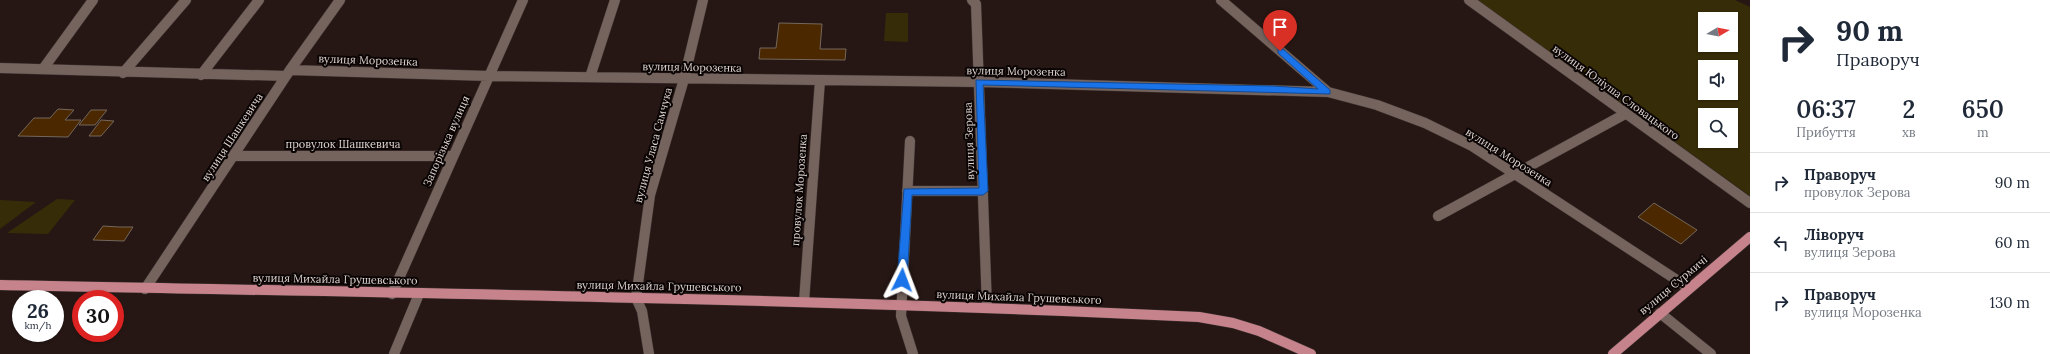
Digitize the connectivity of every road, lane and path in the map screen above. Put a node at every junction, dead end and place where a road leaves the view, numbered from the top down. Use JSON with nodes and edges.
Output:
{"nodes":[{"id":1,"x":93,"y":0,"type":"edge"},
{"id":2,"x":186,"y":0,"type":"edge"},
{"id":3,"x":259,"y":0,"type":"edge"},
{"id":4,"x":340,"y":0,"type":"edge"},
{"id":5,"x":524,"y":0,"type":"edge"},
{"id":6,"x":615,"y":0,"type":"edge"},
{"id":7,"x":703,"y":0,"type":"edge"},
{"id":8,"x":972,"y":0,"type":"edge"},
{"id":9,"x":1222,"y":0,"type":"edge"},
{"id":10,"x":1468,"y":0,"type":"edge"},
{"id":11,"x":0,"y":68,"type":"edge"},
{"id":12,"x":43,"y":69,"type":"junction"},
{"id":13,"x":123,"y":73,"type":"junction"},
{"id":14,"x":288,"y":73,"type":"junction"},
{"id":15,"x":200,"y":75,"type":"junction"},
{"id":16,"x":489,"y":76,"type":"junction"},
{"id":17,"x":590,"y":77,"type":"junction"},
{"id":18,"x":684,"y":79,"type":"junction"},
{"id":19,"x":820,"y":80,"type":"junction"},
{"id":20,"x":979,"y":82,"type":"junction"},
{"id":21,"x":1328,"y":92,"type":"junction"},
{"id":22,"x":1625,"y":114,"type":"junction"},
{"id":23,"x":910,"y":141,"type":"dead end"},
{"id":24,"x":234,"y":156,"type":"junction"},
{"id":25,"x":452,"y":156,"type":"junction"},
{"id":26,"x":1515,"y":174,"type":"junction"},
{"id":27,"x":907,"y":191,"type":"junction"},
{"id":28,"x":983,"y":191,"type":"junction"},
{"id":29,"x":1750,"y":203,"type":"edge"},
{"id":30,"x":1438,"y":216,"type":"dead end"},
{"id":31,"x":1750,"y":237,"type":"edge"},
{"id":32,"x":0,"y":285,"type":"edge"},
{"id":33,"x":1689,"y":288,"type":"junction"},
{"id":34,"x":145,"y":289,"type":"junction"},
{"id":35,"x":392,"y":294,"type":"junction"},
{"id":36,"x":419,"y":294,"type":"junction"},
{"id":37,"x":636,"y":298,"type":"junction"},
{"id":38,"x":804,"y":302,"type":"junction"},
{"id":39,"x":901,"y":306,"type":"junction"},
{"id":40,"x":987,"y":307,"type":"junction"},
{"id":41,"x":1660,"y":313,"type":"junction"},
{"id":42,"x":1618,"y":353,"type":"edge"},
{"id":43,"x":394,"y":354,"type":"edge"},
{"id":44,"x":649,"y":354,"type":"edge"},
{"id":45,"x":913,"y":354,"type":"edge"},
{"id":46,"x":1311,"y":354,"type":"edge"},
{"id":47,"x":1711,"y":354,"type":"edge"}],
"edges":[{"from":1,"to":12,"type":"street"},
{"from":2,"to":13,"type":"street"},
{"from":3,"to":15,"type":"street"},
{"from":4,"to":14,"type":"street","name":"вулиця Шашкевича"},
{"from":5,"to":16,"type":"street","name":"Запорізька вулиця"},
{"from":6,"to":17,"type":"street"},
{"from":7,"to":18,"type":"street","name":"вулиця Уласа Самчука"},
{"from":8,"to":20,"type":"street","name":"вулиця Зерова"},
{"from":9,"to":21,"type":"street"},
{"from":10,"to":22,"type":"street","name":"вулиця Юліуша Словацького"},
{"from":11,"to":12,"type":"street","name":"вулиця Морозенка"},
{"from":12,"to":13,"type":"street","name":"вулиця Морозенка"},
{"from":13,"to":15,"type":"street","name":"вулиця Морозенка"},
{"from":14,"to":15,"type":"street","name":"вулиця Морозенка"},
{"from":14,"to":16,"type":"street","name":"вулиця Морозенка"},
{"from":14,"to":24,"type":"street","name":"вулиця Шашкевича"},
{"from":16,"to":17,"type":"street","name":"вулиця Морозенка"},
{"from":16,"to":25,"type":"street","name":"Запорізька вулиця"},
{"from":17,"to":18,"type":"street","name":"вулиця Морозенка"},
{"from":18,"to":19,"type":"street","name":"вулиця Морозенка"},
{"from":18,"to":37,"type":"street","name":"вулиця Уласа Самчука"},
{"from":19,"to":20,"type":"street","name":"вулиця Морозенка"},
{"from":19,"to":38,"type":"street","name":"провулок Морозенка"},
{"from":20,"to":21,"type":"street","name":"вулиця Морозенка"},
{"from":20,"to":28,"type":"street","name":"вулиця Зерова"},
{"from":21,"to":26,"type":"street","name":"вулиця Морозенка"},
{"from":22,"to":26,"type":"street"},
{"from":22,"to":29,"type":"street","name":"вулиця Юліуша Словацького"},
{"from":23,"to":27,"type":"street"},
{"from":24,"to":25,"type":"street","name":"провулок Шашкевича"},
{"from":24,"to":34,"type":"street","name":"вулиця Шашкевича"},
{"from":25,"to":35,"type":"street","name":"Запорізька вулиця"},
{"from":26,"to":30,"type":"street"},
{"from":26,"to":33,"type":"street","name":"вулиця Морозенка"},
{"from":27,"to":28,"type":"street"},
{"from":27,"to":39,"type":"street"},
{"from":28,"to":40,"type":"street","name":"вулиця Зерова"},
{"from":31,"to":33,"type":"main road","name":"вулиця Сурмичі"},
{"from":32,"to":34,"type":"main road","name":"вулиця Михайла Грушевського"},
{"from":33,"to":41,"type":"main road","name":"вулиця Сурмичі"},
{"from":34,"to":35,"type":"main road","name":"вулиця Михайла Грушевського"},
{"from":35,"to":36,"type":"main road","name":"вулиця Михайла Грушевського"},
{"from":36,"to":37,"type":"main road","name":"вулиця Михайла Грушевського"},
{"from":36,"to":43,"type":"street"},
{"from":37,"to":38,"type":"main road","name":"вулиця Михайла Грушевського"},
{"from":37,"to":44,"type":"street"},
{"from":38,"to":39,"type":"main road","name":"вулиця Михайла Грушевського"},
{"from":39,"to":40,"type":"main road","name":"вулиця Михайла Грушевського"},
{"from":39,"to":45,"type":"street"},
{"from":40,"to":46,"type":"main road","name":"вулиця Михайла Грушевського"},
{"from":41,"to":42,"type":"main road","name":"вулиця Сурмичі"},
{"from":41,"to":47,"type":"street"}]}
